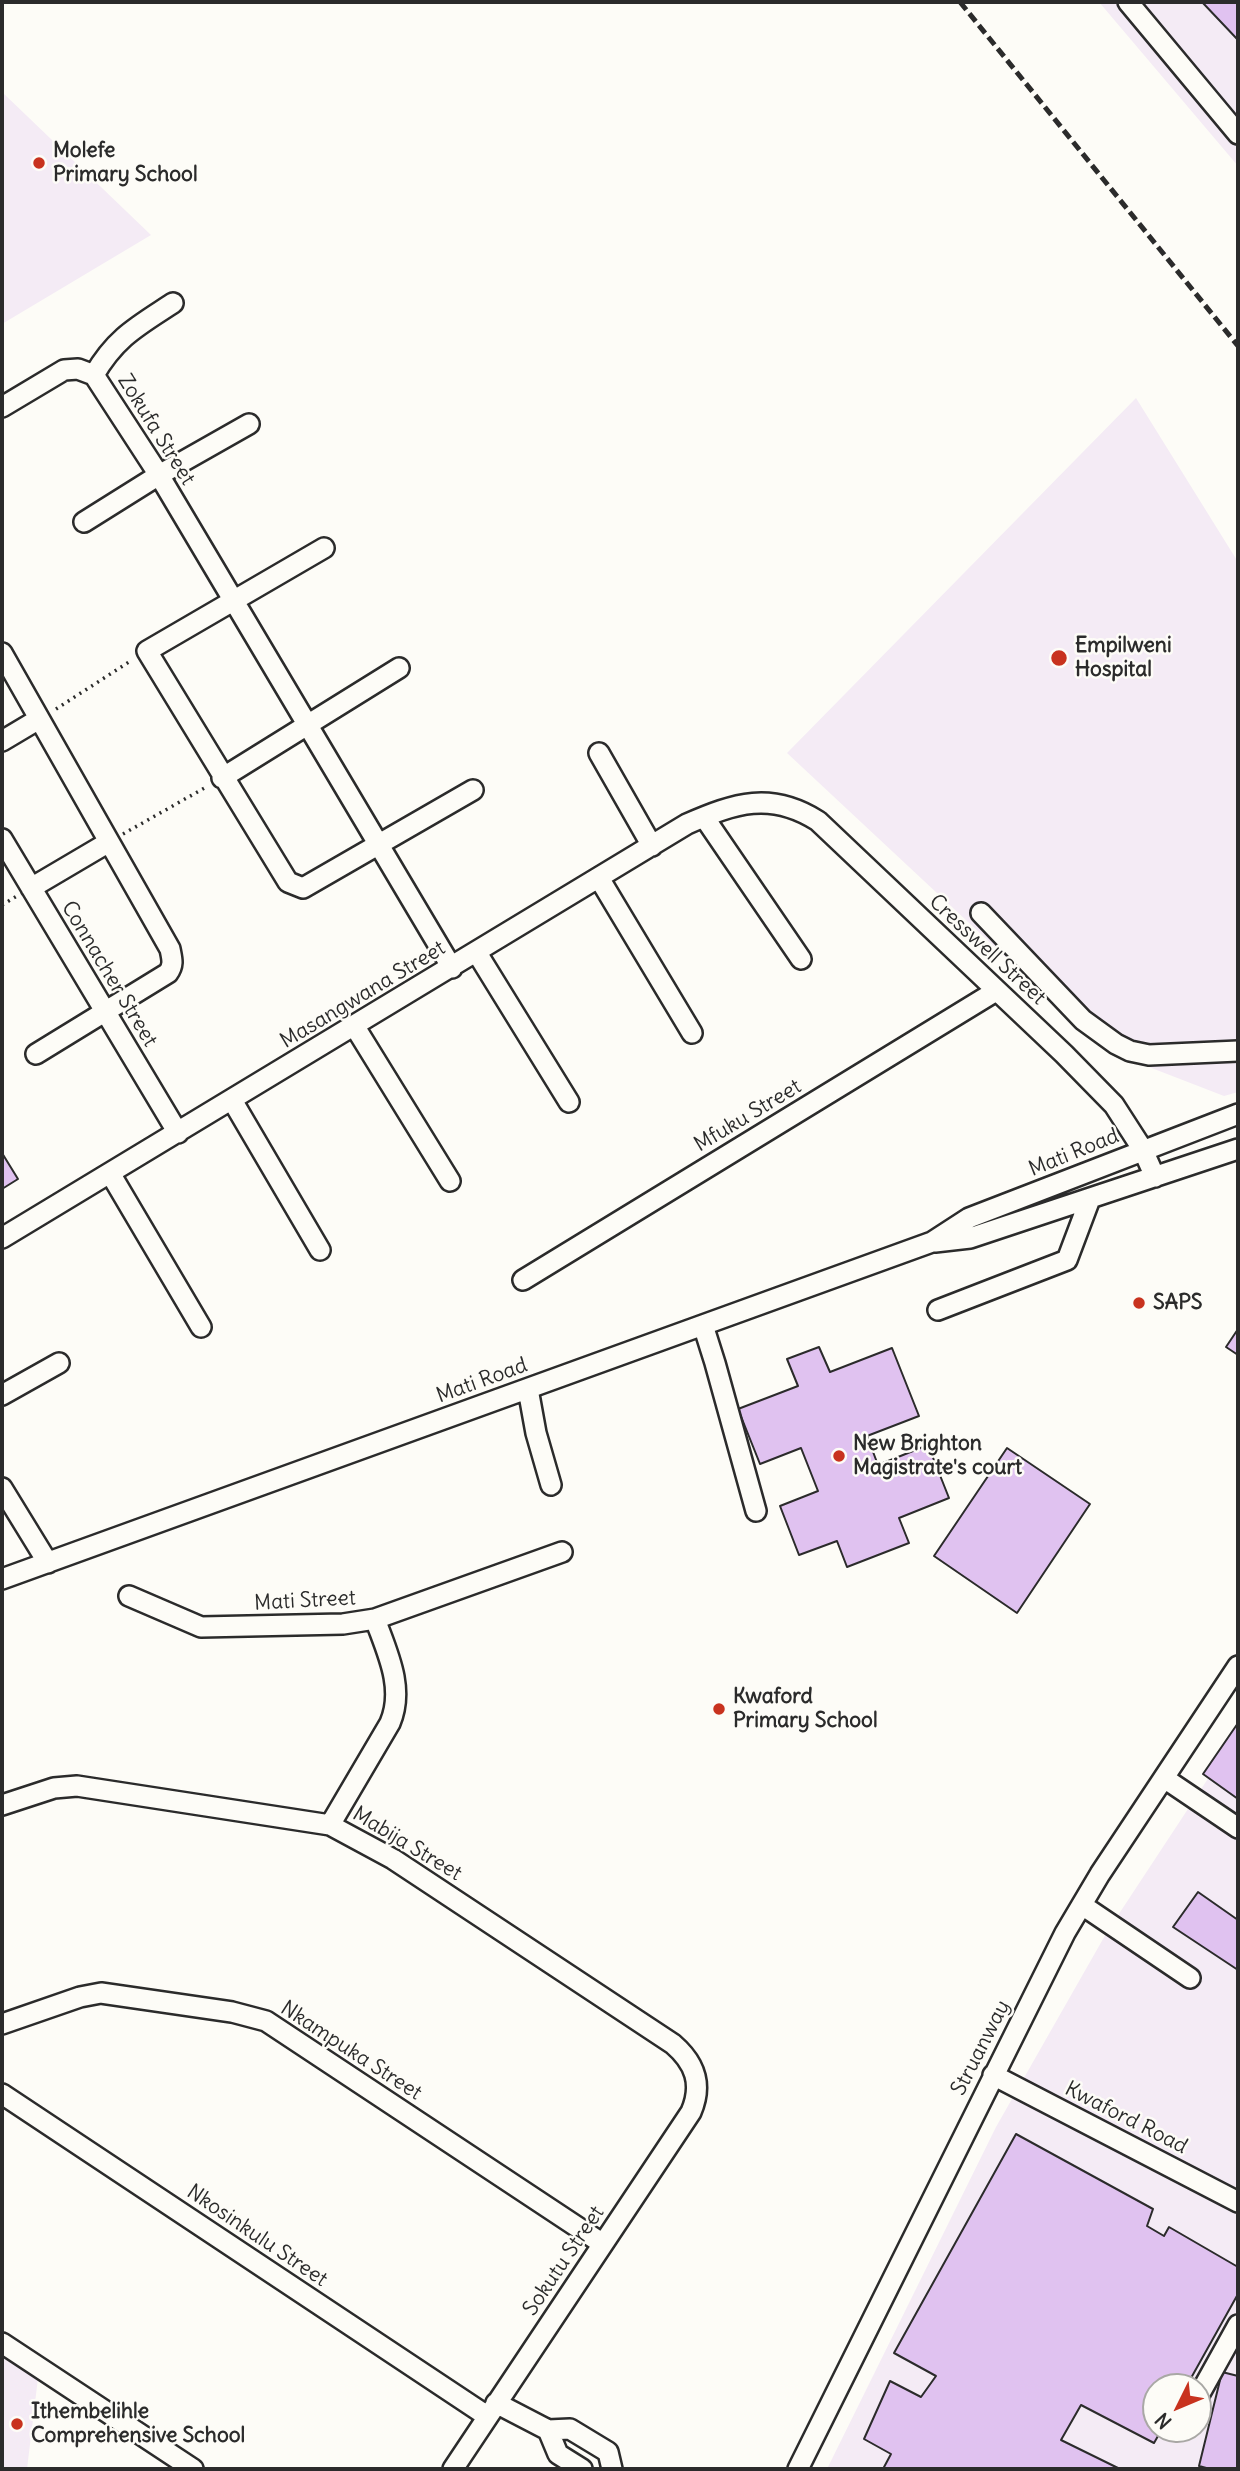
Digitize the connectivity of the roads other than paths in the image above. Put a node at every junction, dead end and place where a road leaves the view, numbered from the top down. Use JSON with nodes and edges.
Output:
{"nodes":[{"id":1,"x":1128,"y":2,"type":"edge"},
{"id":2,"x":1238,"y":134,"type":"edge"},
{"id":3,"x":173,"y":303,"type":"dead end"},
{"id":4,"x":94,"y":374,"type":"junction"},
{"id":5,"x":2,"y":407,"type":"edge"},
{"id":6,"x":248,"y":424,"type":"dead end"},
{"id":7,"x":159,"y":475,"type":"junction"},
{"id":8,"x":84,"y":522,"type":"dead end"},
{"id":9,"x":324,"y":548,"type":"dead end"},
{"id":10,"x":232,"y":600,"type":"junction"},
{"id":11,"x":2,"y":653,"type":"edge"},
{"id":12,"x":399,"y":668,"type":"dead end"},
{"id":13,"x":39,"y":719,"type":"junction"},
{"id":14,"x":307,"y":724,"type":"junction"},
{"id":15,"x":2,"y":741,"type":"edge"},
{"id":16,"x":599,"y":753,"type":"dead end"},
{"id":17,"x":222,"y":778,"type":"junction"},
{"id":18,"x":473,"y":790,"type":"dead end"},
{"id":19,"x":752,"y":802,"type":"joint"},
{"id":20,"x":704,"y":817,"type":"junction"},
{"id":21,"x":2,"y":839,"type":"edge"},
{"id":22,"x":109,"y":842,"type":"junction"},
{"id":23,"x":380,"y":846,"type":"junction"},
{"id":24,"x":652,"y":846,"type":"junction"},
{"id":25,"x":599,"y":878,"type":"junction"},
{"id":26,"x":31,"y":888,"type":"junction"},
{"id":27,"x":981,"y":913,"type":"dead end"},
{"id":28,"x":477,"y":953,"type":"junction"},
{"id":29,"x":801,"y":959,"type":"dead end"},
{"id":30,"x":452,"y":968,"type":"junction"},
{"id":31,"x":996,"y":991,"type":"junction"},
{"id":32,"x":105,"y":1011,"type":"junction"},
{"id":33,"x":355,"y":1027,"type":"junction"},
{"id":34,"x":692,"y":1033,"type":"dead end"},
{"id":35,"x":1238,"y":1051,"type":"edge"},
{"id":36,"x":36,"y":1054,"type":"dead end"},
{"id":37,"x":232,"y":1100,"type":"junction"},
{"id":38,"x":569,"y":1102,"type":"dead end"},
{"id":39,"x":1238,"y":1114,"type":"edge"},
{"id":40,"x":178,"y":1133,"type":"junction"},
{"id":41,"x":1238,"y":1149,"type":"edge"},
{"id":42,"x":1143,"y":1150,"type":"junction"},
{"id":43,"x":110,"y":1173,"type":"junction"},
{"id":44,"x":1154,"y":1177,"type":"junction"},
{"id":45,"x":450,"y":1181,"type":"dead end"},
{"id":46,"x":1059,"y":1184,"type":"junction"},
{"id":47,"x":1090,"y":1199,"type":"junction"},
{"id":48,"x":1066,"y":1207,"type":"junction"},
{"id":49,"x":2,"y":1238,"type":"edge"},
{"id":50,"x":1076,"y":1238,"type":"junction"},
{"id":51,"x":932,"y":1242,"type":"junction"},
{"id":52,"x":320,"y":1251,"type":"dead end"},
{"id":53,"x":523,"y":1280,"type":"dead end"},
{"id":54,"x":938,"y":1310,"type":"dead end"},
{"id":55,"x":702,"y":1325,"type":"junction"},
{"id":56,"x":201,"y":1327,"type":"dead end"},
{"id":57,"x":59,"y":1363,"type":"dead end"},
{"id":58,"x":528,"y":1389,"type":"junction"},
{"id":59,"x":2,"y":1395,"type":"edge"},
{"id":60,"x":551,"y":1485,"type":"dead end"},
{"id":61,"x":2,"y":1488,"type":"edge"},
{"id":62,"x":756,"y":1511,"type":"dead end"},
{"id":63,"x":562,"y":1552,"type":"dead end"},
{"id":64,"x":48,"y":1563,"type":"junction"},
{"id":65,"x":2,"y":1580,"type":"edge"},
{"id":66,"x":130,"y":1596,"type":"dead end"},
{"id":67,"x":375,"y":1619,"type":"junction"},
{"id":68,"x":1238,"y":1667,"type":"edge"},
{"id":69,"x":1164,"y":1778,"type":"junction"},
{"id":70,"x":2,"y":1805,"type":"edge"},
{"id":71,"x":330,"y":1825,"type":"junction"},
{"id":72,"x":1238,"y":1828,"type":"edge"},
{"id":73,"x":1082,"y":1905,"type":"junction"},
{"id":74,"x":1190,"y":1978,"type":"dead end"},
{"id":75,"x":2,"y":2024,"type":"edge"},
{"id":76,"x":695,"y":2073,"type":"joint"},
{"id":77,"x":993,"y":2075,"type":"junction"},
{"id":78,"x":2,"y":2094,"type":"edge"},
{"id":79,"x":1238,"y":2202,"type":"edge"},
{"id":80,"x":603,"y":2244,"type":"junction"},
{"id":81,"x":1238,"y":2325,"type":"edge"},
{"id":82,"x":2,"y":2343,"type":"edge"},
{"id":83,"x":1211,"y":2373,"type":"edge"},
{"id":84,"x":492,"y":2409,"type":"junction"},
{"id":85,"x":548,"y":2430,"type":"junction"},
{"id":86,"x":193,"y":2469,"type":"edge"},
{"id":87,"x":453,"y":2469,"type":"edge"},
{"id":88,"x":582,"y":2469,"type":"edge"},
{"id":89,"x":612,"y":2469,"type":"edge"},
{"id":90,"x":798,"y":2469,"type":"edge"}],
"edges":[{"from":1,"to":2,"type":"street"},
{"from":3,"to":4,"type":"street"},
{"from":4,"to":5,"type":"street","name":"Zokufa Street"},
{"from":4,"to":7,"type":"street","name":"Zokufa Street"},
{"from":6,"to":7,"type":"street"},
{"from":7,"to":8,"type":"street"},
{"from":7,"to":10,"type":"street","name":"Zokufa Street"},
{"from":9,"to":10,"type":"street"},
{"from":10,"to":14,"type":"street","name":"Zokufa Street"},
{"from":10,"to":17,"type":"street"},
{"from":11,"to":13,"type":"street"},
{"from":12,"to":14,"type":"street"},
{"from":13,"to":15,"type":"street"},
{"from":13,"to":22,"type":"street"},
{"from":14,"to":17,"type":"street"},
{"from":14,"to":23,"type":"street","name":"Zokufa Street"},
{"from":16,"to":24,"type":"street"},
{"from":17,"to":23,"type":"street"},
{"from":18,"to":23,"type":"street"},
{"from":19,"to":20,"type":"street","name":"Masangwana Street"},
{"from":19,"to":31,"type":"street","name":"Cresswell Street"},
{"from":20,"to":24,"type":"street","name":"Masangwana Street"},
{"from":20,"to":29,"type":"street"},
{"from":21,"to":26,"type":"street","name":"Connacher Street"},
{"from":22,"to":26,"type":"street"},
{"from":22,"to":32,"type":"street"},
{"from":23,"to":30,"type":"street","name":"Zokufa Street"},
{"from":24,"to":25,"type":"street","name":"Masangwana Street"},
{"from":25,"to":28,"type":"street","name":"Masangwana Street"},
{"from":25,"to":34,"type":"street"},
{"from":26,"to":32,"type":"street","name":"Connacher Street"},
{"from":27,"to":35,"type":"street"},
{"from":28,"to":30,"type":"street","name":"Masangwana Street"},
{"from":28,"to":38,"type":"street"},
{"from":30,"to":33,"type":"street","name":"Masangwana Street"},
{"from":31,"to":42,"type":"street","name":"Cresswell Street"},
{"from":31,"to":53,"type":"street","name":"Mfuku Street"},
{"from":32,"to":36,"type":"street"},
{"from":32,"to":40,"type":"street","name":"Connacher Street"},
{"from":33,"to":37,"type":"street","name":"Masangwana Street"},
{"from":33,"to":45,"type":"street"},
{"from":37,"to":40,"type":"street","name":"Masangwana Street"},
{"from":37,"to":52,"type":"street"},
{"from":39,"to":42,"type":"street","name":"Mati Road"},
{"from":40,"to":43,"type":"street","name":"Masangwana Street"},
{"from":41,"to":44,"type":"street","name":"Mati Road"},
{"from":42,"to":44,"type":"street","name":"Cresswell Street"},
{"from":42,"to":46,"type":"street","name":"Mati Road"},
{"from":43,"to":49,"type":"street","name":"Masangwana Street"},
{"from":43,"to":56,"type":"street"},
{"from":44,"to":47,"type":"street","name":"Mati Road"},
{"from":46,"to":48,"type":"street"},
{"from":46,"to":51,"type":"street","name":"Mati Road"},
{"from":47,"to":48,"type":"street","name":"Mati Road"},
{"from":47,"to":50,"type":"street"},
{"from":48,"to":50,"type":"street"},
{"from":48,"to":51,"type":"street","name":"Mati Road"},
{"from":50,"to":54,"type":"street"},
{"from":51,"to":55,"type":"street","name":"Mati Road"},
{"from":55,"to":58,"type":"street","name":"Mati Road"},
{"from":55,"to":62,"type":"street"},
{"from":57,"to":59,"type":"street"},
{"from":58,"to":60,"type":"street"},
{"from":58,"to":64,"type":"street","name":"Mati Road"},
{"from":61,"to":64,"type":"street"},
{"from":63,"to":67,"type":"street","name":"Mati Street"},
{"from":64,"to":65,"type":"street","name":"Mati Road"},
{"from":66,"to":67,"type":"street","name":"Mati Street"},
{"from":67,"to":71,"type":"street"},
{"from":68,"to":69,"type":"street","name":"Struanway"},
{"from":69,"to":72,"type":"street"},
{"from":69,"to":73,"type":"street","name":"Struanway"},
{"from":70,"to":71,"type":"street","name":"Mabija Street"},
{"from":71,"to":76,"type":"street","name":"Mabija Street"},
{"from":73,"to":74,"type":"street"},
{"from":73,"to":77,"type":"street","name":"Struanway"},
{"from":75,"to":80,"type":"street","name":"Nkampuka Street"},
{"from":76,"to":80,"type":"street","name":"Sokutu Street"},
{"from":77,"to":79,"type":"street","name":"Kwaford Road"},
{"from":77,"to":90,"type":"street","name":"Struanway"},
{"from":78,"to":84,"type":"street","name":"Nkosinkulu Street"},
{"from":80,"to":84,"type":"street","name":"Sokutu Street"},
{"from":81,"to":83,"type":"street"},
{"from":82,"to":86,"type":"street"},
{"from":84,"to":85,"type":"street","name":"Nkosinkulu Street"},
{"from":84,"to":87,"type":"street","name":"Sokutu Street"},
{"from":85,"to":88,"type":"street"},
{"from":85,"to":89,"type":"street"}]}
